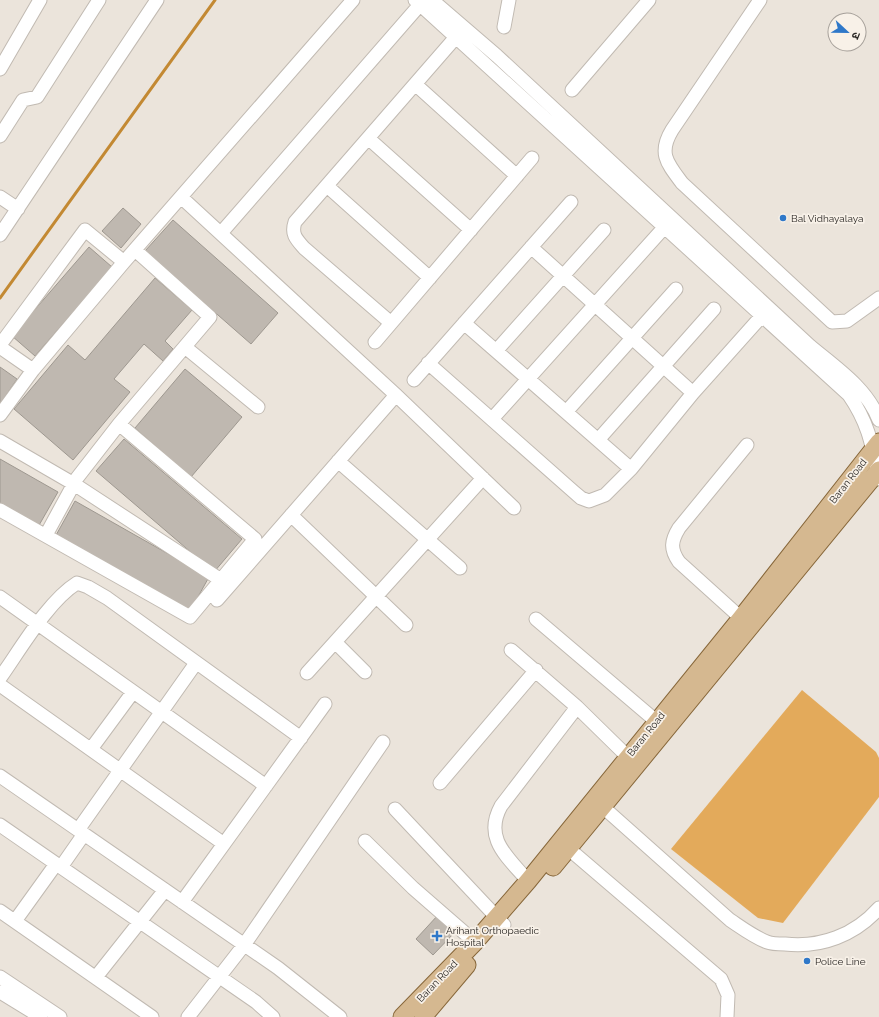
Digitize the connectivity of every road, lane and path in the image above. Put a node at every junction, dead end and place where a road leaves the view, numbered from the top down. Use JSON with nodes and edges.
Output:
{"nodes":[{"id":1,"x":40,"y":0,"type":"edge"},
{"id":2,"x":99,"y":0,"type":"edge"},
{"id":3,"x":157,"y":0,"type":"edge"},
{"id":4,"x":353,"y":0,"type":"edge"},
{"id":5,"x":432,"y":0,"type":"edge"},
{"id":6,"x":509,"y":0,"type":"edge"},
{"id":7,"x":649,"y":0,"type":"edge"},
{"id":8,"x":760,"y":0,"type":"edge"},
{"id":9,"x":419,"y":2,"type":"edge"},
{"id":10,"x":504,"y":27,"type":"dead end"},
{"id":11,"x":456,"y":37,"type":"junction"},
{"id":12,"x":0,"y":69,"type":"edge"},
{"id":13,"x":415,"y":84,"type":"junction"},
{"id":14,"x":572,"y":90,"type":"dead end"},
{"id":15,"x":0,"y":136,"type":"edge"},
{"id":16,"x":368,"y":138,"type":"junction"},
{"id":17,"x":532,"y":158,"type":"dead end"},
{"id":18,"x":518,"y":176,"type":"junction"},
{"id":19,"x":327,"y":186,"type":"junction"},
{"id":20,"x":181,"y":197,"type":"junction"},
{"id":21,"x":0,"y":198,"type":"edge"},
{"id":22,"x":571,"y":202,"type":"dead end"},
{"id":23,"x":18,"y":209,"type":"junction"},
{"id":24,"x":669,"y":222,"type":"junction"},
{"id":25,"x":471,"y":230,"type":"junction"},
{"id":26,"x":604,"y":230,"type":"dead end"},
{"id":27,"x":221,"y":234,"type":"junction"},
{"id":28,"x":0,"y":235,"type":"edge"},
{"id":29,"x":532,"y":247,"type":"junction"},
{"id":30,"x":135,"y":250,"type":"junction"},
{"id":31,"x":124,"y":262,"type":"junction"},
{"id":32,"x":563,"y":276,"type":"junction"},
{"id":33,"x":430,"y":278,"type":"junction"},
{"id":34,"x":676,"y":289,"type":"dead end"},
{"id":35,"x":879,"y":298,"type":"edge"},
{"id":36,"x":595,"y":304,"type":"junction"},
{"id":37,"x":714,"y":309,"type":"dead end"},
{"id":38,"x":766,"y":312,"type":"junction"},
{"id":39,"x":391,"y":323,"type":"junction"},
{"id":40,"x":464,"y":323,"type":"junction"},
{"id":41,"x":632,"y":338,"type":"junction"},
{"id":42,"x":1,"y":341,"type":"edge"},
{"id":43,"x":375,"y":342,"type":"dead end"},
{"id":44,"x":185,"y":347,"type":"junction"},
{"id":45,"x":496,"y":351,"type":"junction"},
{"id":46,"x":428,"y":363,"type":"junction"},
{"id":47,"x":663,"y":366,"type":"junction"},
{"id":48,"x":33,"y":370,"type":"junction"},
{"id":49,"x":528,"y":379,"type":"junction"},
{"id":50,"x":414,"y":380,"type":"dead end"},
{"id":51,"x":693,"y":393,"type":"junction"},
{"id":52,"x":396,"y":395,"type":"junction"},
{"id":53,"x":258,"y":408,"type":"dead end"},
{"id":54,"x":566,"y":412,"type":"junction"},
{"id":55,"x":0,"y":415,"type":"edge"},
{"id":56,"x":492,"y":419,"type":"junction"},
{"id":57,"x":879,"y":420,"type":"edge"},
{"id":58,"x":120,"y":424,"type":"junction"},
{"id":59,"x":598,"y":440,"type":"junction"},
{"id":60,"x":0,"y":441,"type":"edge"},
{"id":61,"x":747,"y":445,"type":"dead end"},
{"id":62,"x":876,"y":445,"type":"edge"},
{"id":63,"x":338,"y":461,"type":"junction"},
{"id":64,"x":631,"y":469,"type":"junction"},
{"id":65,"x":878,"y":474,"type":"edge"},
{"id":66,"x":483,"y":478,"type":"junction"},
{"id":67,"x":74,"y":484,"type":"junction"},
{"id":68,"x":514,"y":508,"type":"dead end"},
{"id":69,"x":0,"y":510,"type":"edge"},
{"id":70,"x":291,"y":515,"type":"junction"},
{"id":71,"x":46,"y":535,"type":"junction"},
{"id":72,"x":427,"y":540,"type":"junction"},
{"id":73,"x":460,"y":568,"type":"dead end"},
{"id":74,"x":221,"y":580,"type":"junction"},
{"id":75,"x":377,"y":596,"type":"junction"},
{"id":76,"x":0,"y":597,"type":"edge"},
{"id":77,"x":217,"y":600,"type":"dead end"},
{"id":78,"x":741,"y":618,"type":"junction"},
{"id":79,"x":536,"y":619,"type":"dead end"},
{"id":80,"x":38,"y":624,"type":"junction"},
{"id":81,"x":406,"y":625,"type":"dead end"},
{"id":82,"x":335,"y":642,"type":"junction"},
{"id":83,"x":512,"y":650,"type":"dead end"},
{"id":84,"x":196,"y":663,"type":"junction"},
{"id":85,"x":536,"y":670,"type":"junction"},
{"id":86,"x":365,"y":672,"type":"dead end"},
{"id":87,"x":307,"y":673,"type":"dead end"},
{"id":88,"x":0,"y":678,"type":"edge"},
{"id":89,"x":0,"y":685,"type":"edge"},
{"id":90,"x":133,"y":692,"type":"junction"},
{"id":91,"x":325,"y":704,"type":"dead end"},
{"id":92,"x":577,"y":707,"type":"junction"},
{"id":93,"x":161,"y":712,"type":"junction"},
{"id":94,"x":656,"y":721,"type":"junction"},
{"id":95,"x":301,"y":738,"type":"junction"},
{"id":96,"x":383,"y":742,"type":"dead end"},
{"id":97,"x":91,"y":749,"type":"junction"},
{"id":98,"x":628,"y":757,"type":"junction"},
{"id":99,"x":120,"y":770,"type":"junction"},
{"id":100,"x":0,"y":776,"type":"edge"},
{"id":101,"x":440,"y":783,"type":"dead end"},
{"id":102,"x":266,"y":786,"type":"junction"},
{"id":103,"x":603,"y":807,"type":"junction"},
{"id":104,"x":395,"y":809,"type":"dead end"},
{"id":105,"x":0,"y":825,"type":"edge"},
{"id":106,"x":81,"y":832,"type":"junction"},
{"id":107,"x":365,"y":841,"type":"dead end"},
{"id":108,"x":224,"y":844,"type":"junction"},
{"id":109,"x":569,"y":849,"type":"junction"},
{"id":110,"x":59,"y":865,"type":"junction"},
{"id":111,"x":528,"y":881,"type":"junction"},
{"id":112,"x":165,"y":890,"type":"junction"},
{"id":113,"x":182,"y":902,"type":"junction"},
{"id":114,"x":879,"y":908,"type":"edge"},
{"id":115,"x":0,"y":911,"type":"edge"},
{"id":116,"x":15,"y":921,"type":"junction"},
{"id":117,"x":501,"y":921,"type":"junction"},
{"id":118,"x":140,"y":922,"type":"junction"},
{"id":119,"x":475,"y":942,"type":"junction"},
{"id":120,"x":244,"y":945,"type":"junction"},
{"id":121,"x":0,"y":977,"type":"edge"},
{"id":122,"x":96,"y":977,"type":"junction"},
{"id":123,"x":220,"y":977,"type":"junction"},
{"id":124,"x":0,"y":992,"type":"edge"},
{"id":125,"x":41,"y":1017,"type":"edge"},
{"id":126,"x":60,"y":1017,"type":"edge"},
{"id":127,"x":152,"y":1017,"type":"edge"},
{"id":128,"x":188,"y":1017,"type":"edge"},
{"id":129,"x":274,"y":1017,"type":"edge"},
{"id":130,"x":340,"y":1017,"type":"edge"},
{"id":131,"x":402,"y":1017,"type":"edge"},
{"id":132,"x":423,"y":1017,"type":"edge"},
{"id":133,"x":727,"y":1017,"type":"edge"}],
"edges":[{"from":1,"to":12,"type":"street"},
{"from":2,"to":15,"type":"street"},
{"from":3,"to":23,"type":"street"},
{"from":4,"to":20,"type":"street"},
{"from":5,"to":24,"type":"street"},
{"from":6,"to":10,"type":"street"},
{"from":7,"to":14,"type":"street"},
{"from":8,"to":35,"type":"street"},
{"from":9,"to":11,"type":"street"},
{"from":9,"to":27,"type":"street"},
{"from":11,"to":13,"type":"street"},
{"from":11,"to":24,"type":"street"},
{"from":13,"to":16,"type":"street"},
{"from":13,"to":18,"type":"street"},
{"from":16,"to":19,"type":"street"},
{"from":16,"to":25,"type":"street"},
{"from":17,"to":18,"type":"street"},
{"from":18,"to":25,"type":"street"},
{"from":19,"to":33,"type":"street"},
{"from":19,"to":39,"type":"street"},
{"from":20,"to":27,"type":"street"},
{"from":20,"to":30,"type":"street"},
{"from":21,"to":23,"type":"street"},
{"from":22,"to":29,"type":"street"},
{"from":23,"to":28,"type":"street"},
{"from":24,"to":36,"type":"street"},
{"from":24,"to":38,"type":"street"},
{"from":25,"to":33,"type":"street"},
{"from":26,"to":32,"type":"street"},
{"from":27,"to":52,"type":"street"},
{"from":29,"to":32,"type":"street"},
{"from":29,"to":40,"type":"street"},
{"from":30,"to":31,"type":"street"},
{"from":30,"to":44,"type":"street"},
{"from":31,"to":42,"type":"street"},
{"from":31,"to":48,"type":"street"},
{"from":32,"to":36,"type":"street"},
{"from":32,"to":45,"type":"street"},
{"from":33,"to":39,"type":"street"},
{"from":34,"to":41,"type":"street"},
{"from":36,"to":41,"type":"street"},
{"from":36,"to":49,"type":"street"},
{"from":37,"to":47,"type":"street"},
{"from":38,"to":51,"type":"street"},
{"from":38,"to":57,"type":"street"},
{"from":38,"to":62,"type":"street"},
{"from":39,"to":43,"type":"street"},
{"from":40,"to":45,"type":"street"},
{"from":40,"to":46,"type":"street"},
{"from":41,"to":47,"type":"street"},
{"from":41,"to":54,"type":"street"},
{"from":42,"to":48,"type":"street"},
{"from":44,"to":53,"type":"street"},
{"from":44,"to":58,"type":"street"},
{"from":45,"to":49,"type":"street"},
{"from":46,"to":50,"type":"street"},
{"from":46,"to":56,"type":"street"},
{"from":47,"to":51,"type":"street"},
{"from":47,"to":59,"type":"street"},
{"from":48,"to":55,"type":"street"},
{"from":49,"to":54,"type":"street"},
{"from":49,"to":56,"type":"street"},
{"from":51,"to":64,"type":"street"},
{"from":52,"to":63,"type":"street"},
{"from":52,"to":66,"type":"street"},
{"from":54,"to":59,"type":"street"},
{"from":56,"to":64,"type":"street"},
{"from":58,"to":67,"type":"street"},
{"from":58,"to":74,"type":"street"},
{"from":59,"to":64,"type":"street"},
{"from":60,"to":67,"type":"street"},
{"from":61,"to":78,"type":"street"},
{"from":62,"to":65,"type":"street"},
{"from":62,"to":78,"type":"main road","name":"Baran Road"},
{"from":63,"to":70,"type":"street"},
{"from":63,"to":72,"type":"street"},
{"from":65,"to":103,"type":"main road","name":"Baran Road"},
{"from":66,"to":68,"type":"street"},
{"from":66,"to":72,"type":"street"},
{"from":67,"to":71,"type":"street"},
{"from":67,"to":74,"type":"street"},
{"from":69,"to":71,"type":"street"},
{"from":70,"to":75,"type":"street"},
{"from":70,"to":77,"type":"street"},
{"from":71,"to":74,"type":"street"},
{"from":72,"to":73,"type":"street"},
{"from":72,"to":75,"type":"street"},
{"from":75,"to":81,"type":"street"},
{"from":75,"to":82,"type":"street"},
{"from":76,"to":80,"type":"street"},
{"from":78,"to":94,"type":"main road","name":"Baran Road"},
{"from":79,"to":94,"type":"street"},
{"from":80,"to":84,"type":"street"},
{"from":80,"to":88,"type":"street"},
{"from":80,"to":90,"type":"street"},
{"from":82,"to":86,"type":"street"},
{"from":82,"to":87,"type":"street"},
{"from":83,"to":85,"type":"street"},
{"from":84,"to":93,"type":"street"},
{"from":84,"to":95,"type":"street"},
{"from":85,"to":92,"type":"street"},
{"from":85,"to":101,"type":"street"},
{"from":89,"to":97,"type":"street"},
{"from":90,"to":93,"type":"street"},
{"from":90,"to":97,"type":"street"},
{"from":91,"to":95,"type":"street"},
{"from":92,"to":98,"type":"street"},
{"from":92,"to":111,"type":"street"},
{"from":93,"to":99,"type":"street"},
{"from":93,"to":102,"type":"street"},
{"from":94,"to":98,"type":"main road","name":"Baran Road"},
{"from":95,"to":102,"type":"street"},
{"from":96,"to":120,"type":"street"},
{"from":97,"to":99,"type":"street"},
{"from":98,"to":111,"type":"main road","name":"Baran Road"},
{"from":99,"to":106,"type":"street"},
{"from":99,"to":108,"type":"street"},
{"from":100,"to":106,"type":"street"},
{"from":102,"to":108,"type":"street"},
{"from":103,"to":109,"type":"main road","name":"Baran Road"},
{"from":103,"to":114,"type":"street"},
{"from":104,"to":117,"type":"street"},
{"from":105,"to":110,"type":"street"},
{"from":106,"to":110,"type":"street"},
{"from":106,"to":112,"type":"street"},
{"from":107,"to":119,"type":"street"},
{"from":108,"to":113,"type":"street"},
{"from":109,"to":117,"type":"main road","name":"Baran Road"},
{"from":109,"to":133,"type":"street"},
{"from":110,"to":116,"type":"street"},
{"from":110,"to":118,"type":"street"},
{"from":111,"to":117,"type":"main road","name":"Baran Road"},
{"from":112,"to":113,"type":"street"},
{"from":112,"to":118,"type":"street"},
{"from":113,"to":120,"type":"street"},
{"from":115,"to":116,"type":"street"},
{"from":116,"to":122,"type":"street"},
{"from":117,"to":119,"type":"main road","name":"Baran Road"},
{"from":117,"to":132,"type":"main road","name":"Baran Road"},
{"from":118,"to":122,"type":"street"},
{"from":118,"to":123,"type":"street"},
{"from":119,"to":131,"type":"main road","name":"Baran Road"},
{"from":120,"to":123,"type":"street"},
{"from":120,"to":130,"type":"street"},
{"from":121,"to":126,"type":"street"},
{"from":122,"to":127,"type":"street"},
{"from":123,"to":128,"type":"street"},
{"from":123,"to":129,"type":"street"},
{"from":124,"to":125,"type":"street"}]}
